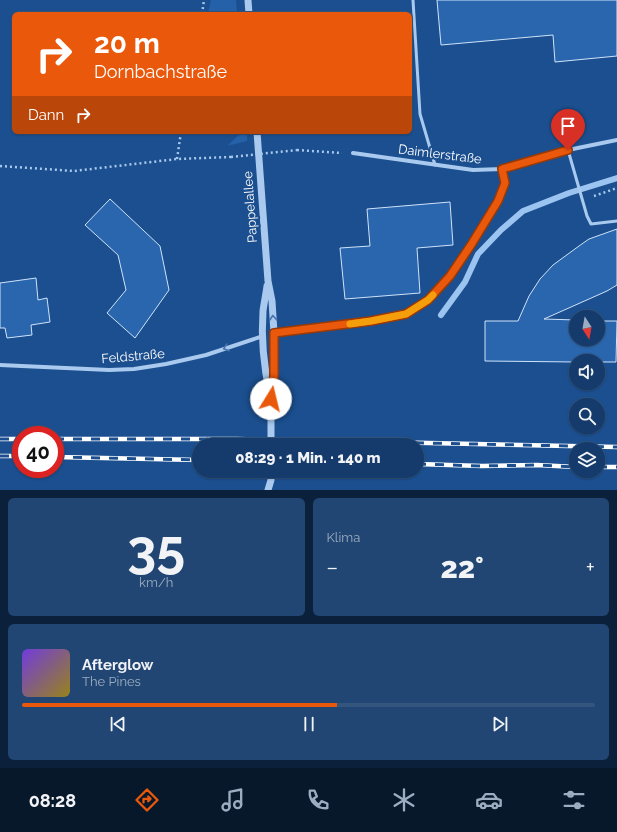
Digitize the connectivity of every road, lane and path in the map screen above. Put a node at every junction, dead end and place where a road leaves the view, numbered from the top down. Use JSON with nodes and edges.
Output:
{"nodes":[{"id":1,"x":204,"y":0,"type":"edge"},
{"id":2,"x":248,"y":0,"type":"edge"},
{"id":3,"x":412,"y":0,"type":"edge"},
{"id":4,"x":202,"y":12,"type":"edge"},
{"id":5,"x":249,"y":12,"type":"edge"},
{"id":6,"x":181,"y":134,"type":"edge"},
{"id":7,"x":257,"y":134,"type":"edge"},
{"id":8,"x":617,"y":140,"type":"edge"},
{"id":9,"x":568,"y":150,"type":"junction"},
{"id":10,"x":353,"y":153,"type":"joint"},
{"id":11,"x":178,"y":158,"type":"junction"},
{"id":12,"x":435,"y":165,"type":"junction"},
{"id":13,"x":0,"y":166,"type":"edge"},
{"id":14,"x":502,"y":169,"type":"junction"},
{"id":15,"x":617,"y":188,"type":"edge"},
{"id":16,"x":582,"y":199,"type":"junction"},
{"id":17,"x":617,"y":221,"type":"edge"},
{"id":18,"x":268,"y":281,"type":"junction"},
{"id":19,"x":274,"y":333,"type":"junction"},
{"id":20,"x":263,"y":336,"type":"junction"},
{"id":21,"x":0,"y":366,"type":"edge"},
{"id":22,"x":271,"y":399,"type":"junction"},
{"id":23,"x":271,"y":438,"type":"edge"},
{"id":24,"x":271,"y":480,"type":"joint"},
{"id":25,"x":268,"y":490,"type":"edge"},
{"id":26,"x":273,"y":490,"type":"edge"}],
"edges":[{"from":1,"to":4,"type":"path"},
{"from":2,"to":5,"type":"street"},
{"from":3,"to":12,"type":"lane"},
{"from":6,"to":11,"type":"path"},
{"from":7,"to":18,"type":"street","name":"Pappelallee"},
{"from":8,"to":9,"type":"street","name":"Daimlerstraße"},
{"from":9,"to":14,"type":"street","name":"Daimlerstraße"},
{"from":9,"to":16,"type":"lane"},
{"from":10,"to":11,"type":"path","bridge":true},
{"from":10,"to":12,"type":"street","name":"Daimlerstraße"},
{"from":11,"to":13,"type":"path"},
{"from":12,"to":14,"type":"street","name":"Daimlerstraße"},
{"from":14,"to":19,"type":"lane"},
{"from":15,"to":16,"type":"path"},
{"from":16,"to":17,"type":"lane"},
{"from":19,"to":18,"type":"street","name":"Pappelallee","one_way":true},
{"from":18,"to":20,"type":"street","name":"Pappelallee"},
{"from":19,"to":22,"type":"street","name":"Pappelallee"},
{"from":20,"to":21,"type":"street","name":"Feldstraße","one_way":true},
{"from":20,"to":22,"type":"street","name":"Pappelallee"},
{"from":22,"to":23,"type":"street","name":"Pappelallee"},
{"from":24,"to":25,"type":"street"},
{"from":24,"to":26,"type":"street"}]}
